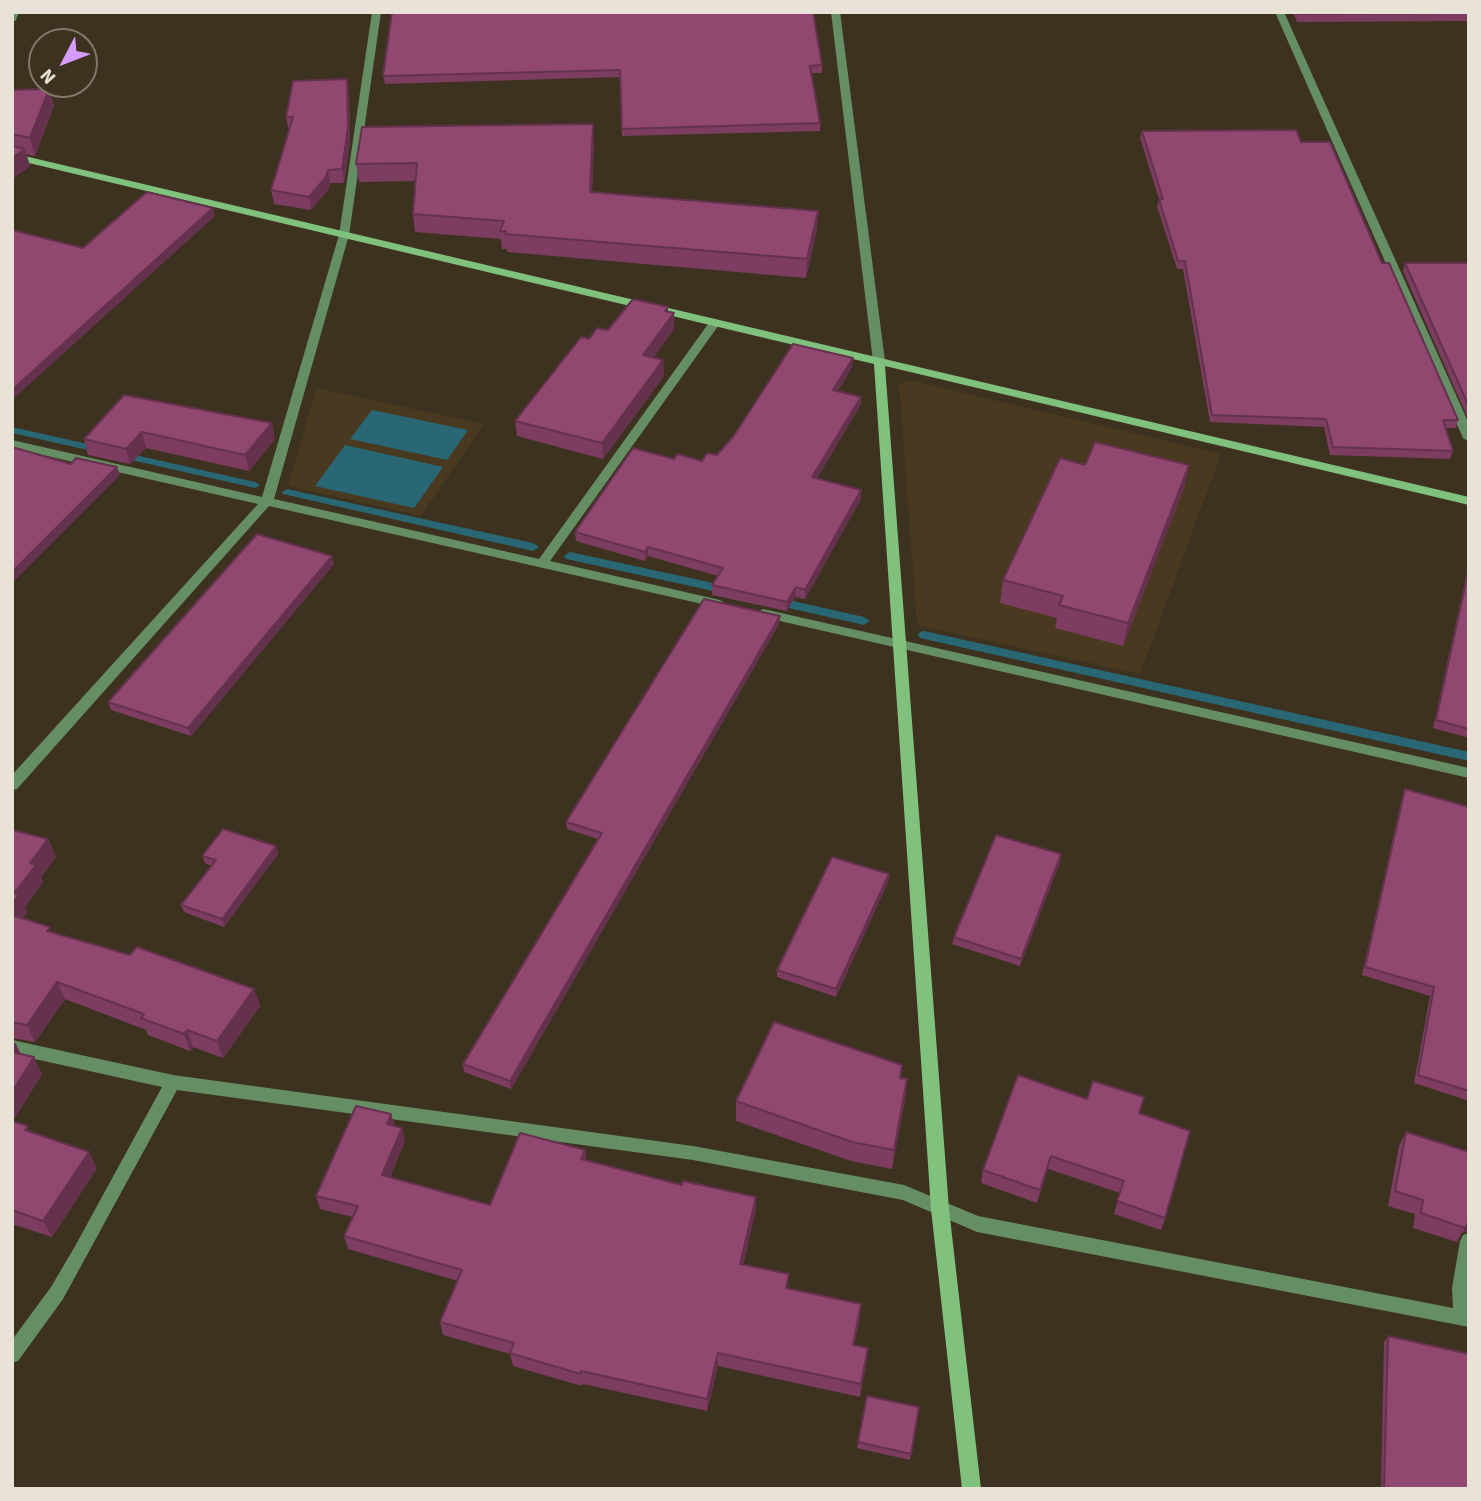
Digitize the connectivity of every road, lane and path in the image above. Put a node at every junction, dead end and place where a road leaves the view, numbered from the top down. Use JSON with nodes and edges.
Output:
{"nodes":[{"id":1,"x":16,"y":12,"type":"edge"},
{"id":2,"x":377,"y":12,"type":"edge"},
{"id":3,"x":835,"y":12,"type":"edge"},
{"id":4,"x":1279,"y":12,"type":"edge"},
{"id":5,"x":12,"y":20,"type":"edge"},
{"id":6,"x":12,"y":156,"type":"edge"},
{"id":7,"x":344,"y":235,"type":"junction"},
{"id":8,"x":715,"y":322,"type":"junction"},
{"id":9,"x":879,"y":362,"type":"junction"},
{"id":10,"x":1469,"y":438,"type":"edge"},
{"id":11,"x":12,"y":444,"type":"edge"},
{"id":12,"x":267,"y":501,"type":"junction"},
{"id":13,"x":1469,"y":501,"type":"edge"},
{"id":14,"x":542,"y":564,"type":"junction"},
{"id":15,"x":898,"y":644,"type":"junction"},
{"id":16,"x":1469,"y":773,"type":"edge"},
{"id":17,"x":12,"y":785,"type":"edge"},
{"id":18,"x":12,"y":1047,"type":"edge"},
{"id":19,"x":173,"y":1082,"type":"junction"},
{"id":20,"x":940,"y":1209,"type":"junction"},
{"id":21,"x":1469,"y":1241,"type":"edge"},
{"id":22,"x":1466,"y":1318,"type":"edge"},
{"id":23,"x":12,"y":1355,"type":"edge"},
{"id":24,"x":972,"y":1489,"type":"edge"}],
"edges":[{"from":1,"to":5,"type":"street"},
{"from":2,"to":7,"type":"street"},
{"from":3,"to":9,"type":"street"},
{"from":4,"to":10,"type":"street"},
{"from":6,"to":7,"type":"street"},
{"from":7,"to":8,"type":"street"},
{"from":7,"to":12,"type":"street"},
{"from":8,"to":9,"type":"street"},
{"from":8,"to":14,"type":"street"},
{"from":9,"to":13,"type":"street"},
{"from":9,"to":15,"type":"street"},
{"from":11,"to":12,"type":"street"},
{"from":12,"to":14,"type":"street"},
{"from":12,"to":17,"type":"street"},
{"from":14,"to":15,"type":"street"},
{"from":15,"to":16,"type":"street"},
{"from":15,"to":20,"type":"street"},
{"from":18,"to":19,"type":"street"},
{"from":19,"to":20,"type":"street"},
{"from":19,"to":23,"type":"street"},
{"from":20,"to":22,"type":"street"},
{"from":20,"to":24,"type":"street"},
{"from":21,"to":22,"type":"street"}]}
